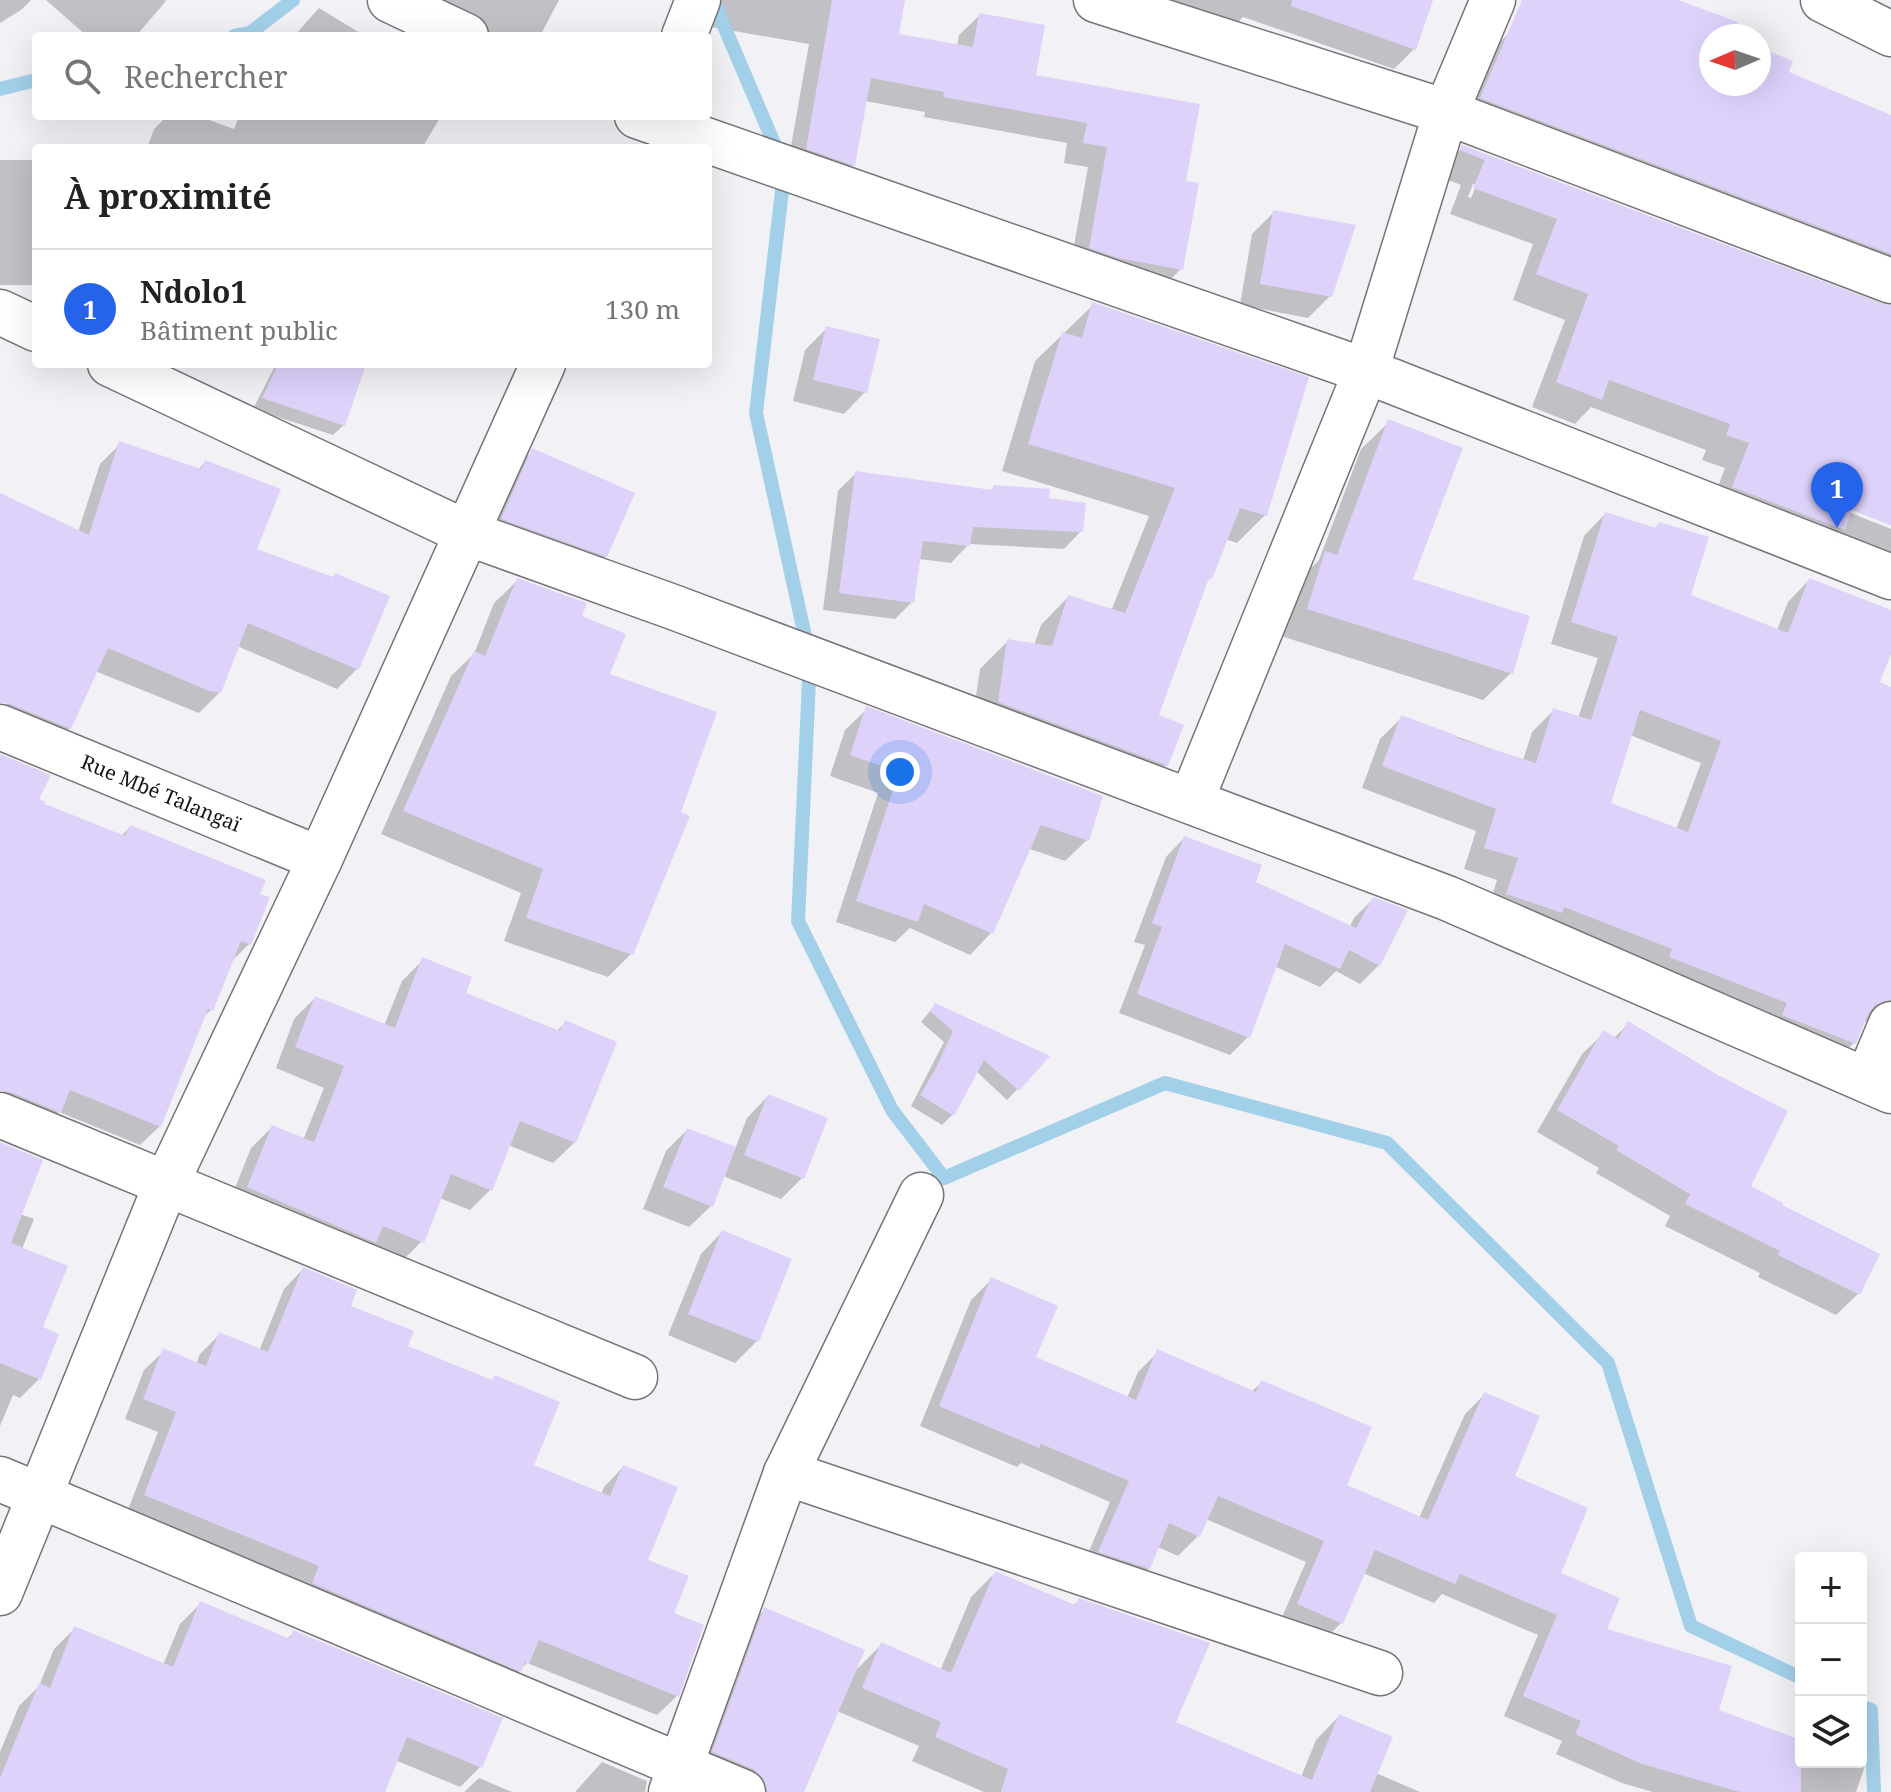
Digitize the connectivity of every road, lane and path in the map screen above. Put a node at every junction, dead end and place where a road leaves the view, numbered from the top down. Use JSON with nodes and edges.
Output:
{"nodes":[{"id":1,"x":390,"y":0,"type":"edge"},
{"id":2,"x":698,"y":0,"type":"edge"},
{"id":3,"x":1096,"y":0,"type":"edge"},
{"id":4,"x":1493,"y":0,"type":"edge"},
{"id":5,"x":1823,"y":0,"type":"edge"},
{"id":6,"x":458,"y":32,"type":"edge"},
{"id":7,"x":686,"y":32,"type":"edge"},
{"id":8,"x":1891,"y":34,"type":"edge"},
{"id":9,"x":1446,"y":112,"type":"junction"},
{"id":10,"x":646,"y":126,"type":"edge"},
{"id":11,"x":699,"y":144,"type":"edge"},
{"id":12,"x":712,"y":148,"type":"edge"},
{"id":13,"x":1891,"y":281,"type":"edge"},
{"id":14,"x":0,"y":312,"type":"edge"},
{"id":15,"x":32,"y":327,"type":"edge"},
{"id":16,"x":118,"y":368,"type":"edge"},
{"id":17,"x":541,"y":368,"type":"edge"},
{"id":18,"x":1366,"y":371,"type":"junction"},
{"id":19,"x":467,"y":533,"type":"junction"},
{"id":20,"x":1891,"y":577,"type":"edge"},
{"id":21,"x":0,"y":727,"type":"edge"},
{"id":22,"x":1191,"y":801,"type":"junction"},
{"id":23,"x":320,"y":859,"type":"junction"},
{"id":24,"x":1891,"y":1024,"type":"edge"},
{"id":25,"x":1880,"y":1085,"type":"edge"},
{"id":26,"x":0,"y":1115,"type":"edge"},
{"id":27,"x":167,"y":1182,"type":"junction"},
{"id":28,"x":921,"y":1195,"type":"dead end"},
{"id":29,"x":635,"y":1377,"type":"dead end"},
{"id":30,"x":786,"y":1473,"type":"junction"},
{"id":31,"x":0,"y":1479,"type":"edge"},
{"id":32,"x":41,"y":1497,"type":"junction"},
{"id":33,"x":0,"y":1593,"type":"edge"},
{"id":34,"x":1380,"y":1673,"type":"dead end"},
{"id":35,"x":676,"y":1779,"type":"edge"},
{"id":36,"x":743,"y":1792,"type":"edge"}],
"edges":[{"from":1,"to":6,"type":"street"},
{"from":2,"to":7,"type":"street"},
{"from":3,"to":9,"type":"street"},
{"from":4,"to":9,"type":"street"},
{"from":5,"to":8,"type":"street"},
{"from":9,"to":13,"type":"street"},
{"from":9,"to":18,"type":"street"},
{"from":10,"to":11,"type":"street"},
{"from":12,"to":18,"type":"street"},
{"from":14,"to":15,"type":"street"},
{"from":16,"to":19,"type":"street"},
{"from":17,"to":19,"type":"street"},
{"from":18,"to":20,"type":"street"},
{"from":18,"to":22,"type":"street"},
{"from":19,"to":22,"type":"street"},
{"from":19,"to":23,"type":"street"},
{"from":21,"to":23,"type":"street","name":"Rue Mbé Talangaï"},
{"from":22,"to":25,"type":"street"},
{"from":23,"to":27,"type":"street"},
{"from":24,"to":25,"type":"street"},
{"from":26,"to":27,"type":"street"},
{"from":27,"to":29,"type":"street"},
{"from":27,"to":32,"type":"street"},
{"from":28,"to":30,"type":"street"},
{"from":30,"to":34,"type":"street"},
{"from":30,"to":35,"type":"street"},
{"from":31,"to":32,"type":"street"},
{"from":32,"to":33,"type":"street"},
{"from":32,"to":35,"type":"street"},
{"from":35,"to":36,"type":"street"}]}
